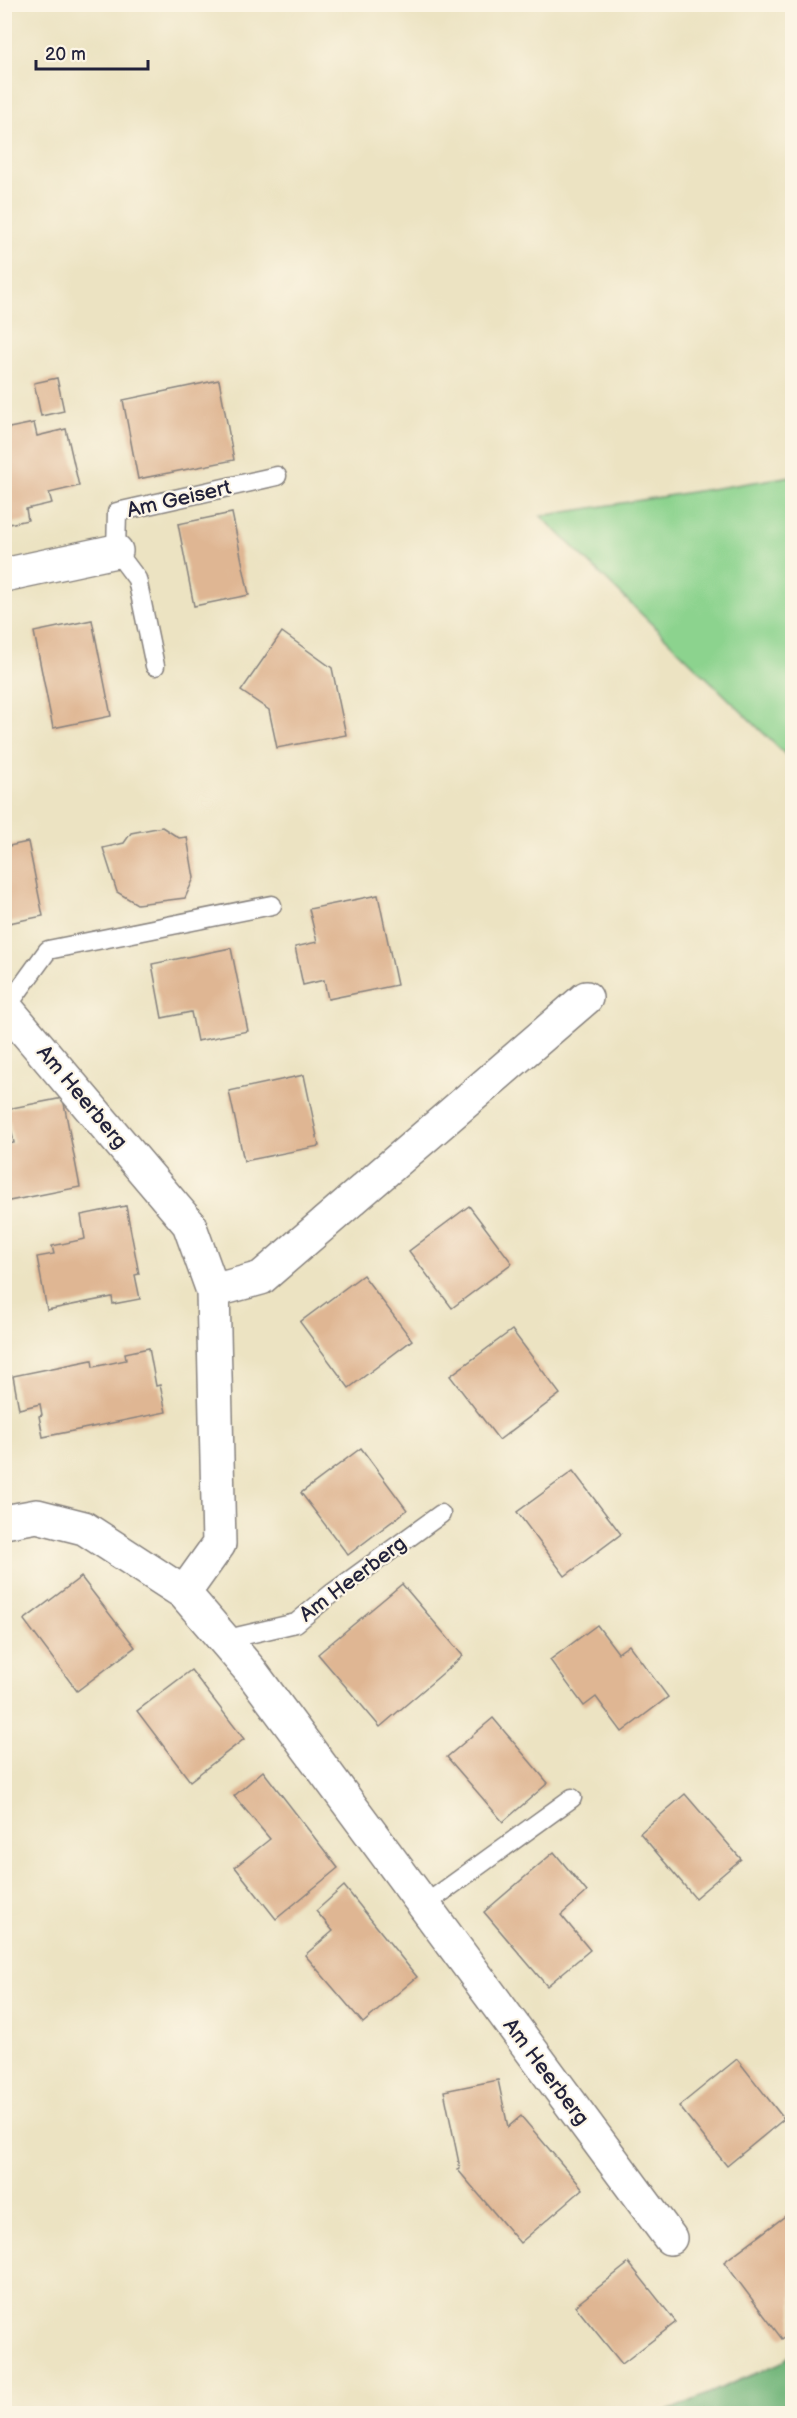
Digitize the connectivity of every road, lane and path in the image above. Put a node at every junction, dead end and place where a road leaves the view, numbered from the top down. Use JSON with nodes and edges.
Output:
{"nodes":[{"id":1,"x":277,"y":476,"type":"dead end"},
{"id":2,"x":116,"y":551,"type":"junction"},
{"id":3,"x":4,"y":575,"type":"edge"},
{"id":4,"x":155,"y":666,"type":"dead end"},
{"id":5,"x":272,"y":905,"type":"dead end"},
{"id":6,"x":586,"y":998,"type":"dead end"},
{"id":7,"x":6,"y":1008,"type":"edge"},
{"id":8,"x":213,"y":1291,"type":"junction"},
{"id":9,"x":441,"y":1514,"type":"dead end"},
{"id":10,"x":4,"y":1522,"type":"edge"},
{"id":11,"x":184,"y":1593,"type":"junction"},
{"id":12,"x":223,"y":1640,"type":"junction"},
{"id":13,"x":572,"y":1798,"type":"dead end"},
{"id":14,"x":423,"y":1906,"type":"junction"},
{"id":15,"x":670,"y":2238,"type":"dead end"}],
"edges":[{"from":1,"to":2,"type":"lane","name":"Am Geisert"},
{"from":2,"to":3,"type":"street","name":"Am Geisert"},
{"from":2,"to":4,"type":"lane","name":"Am Geisert"},
{"from":5,"to":7,"type":"lane","name":"Am Heerberg"},
{"from":6,"to":8,"type":"street"},
{"from":7,"to":8,"type":"street","name":"Am Heerberg"},
{"from":8,"to":11,"type":"street","name":"Am Heerberg"},
{"from":9,"to":12,"type":"lane","name":"Am Heerberg"},
{"from":10,"to":11,"type":"street","name":"Am Heerberg"},
{"from":11,"to":12,"type":"street","name":"Am Heerberg"},
{"from":12,"to":14,"type":"street","name":"Am Heerberg"},
{"from":13,"to":14,"type":"lane"},
{"from":14,"to":15,"type":"street","name":"Am Heerberg"}]}
